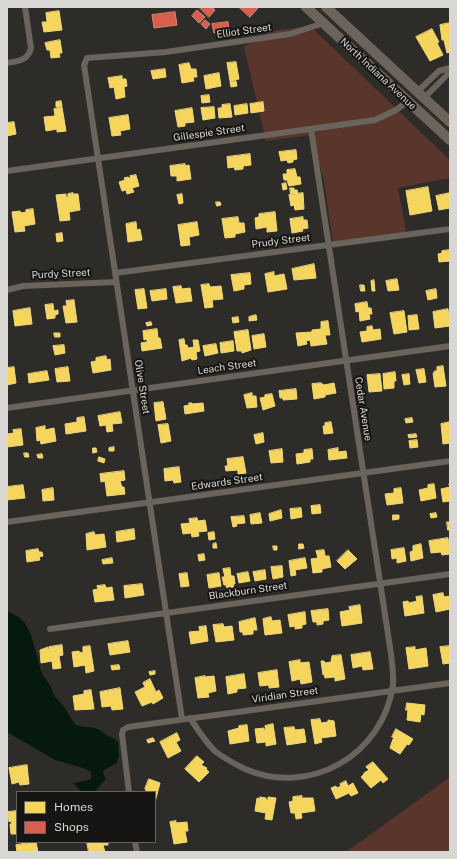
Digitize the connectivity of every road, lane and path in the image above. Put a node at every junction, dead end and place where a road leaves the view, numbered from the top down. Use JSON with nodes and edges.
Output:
{"nodes":[{"id":1,"x":25,"y":7,"type":"edge"},
{"id":2,"x":306,"y":7,"type":"edge"},
{"id":3,"x":326,"y":7,"type":"edge"},
{"id":4,"x":324,"y":23,"type":"junction"},
{"id":5,"x":87,"y":58,"type":"joint"},
{"id":6,"x":7,"y":63,"type":"edge"},
{"id":7,"x":450,"y":69,"type":"edge"},
{"id":8,"x":421,"y":95,"type":"junction"},
{"id":9,"x":408,"y":101,"type":"junction"},
{"id":10,"x":450,"y":122,"type":"edge"},
{"id":11,"x":311,"y":129,"type":"junction"},
{"id":12,"x":450,"y":140,"type":"edge"},
{"id":13,"x":98,"y":158,"type":"junction"},
{"id":14,"x":7,"y":170,"type":"edge"},
{"id":15,"x":450,"y":229,"type":"edge"},
{"id":16,"x":329,"y":245,"type":"junction"},
{"id":17,"x":115,"y":273,"type":"junction"},
{"id":18,"x":116,"y":282,"type":"junction"},
{"id":19,"x":7,"y":290,"type":"edge"},
{"id":20,"x":450,"y":346,"type":"edge"},
{"id":21,"x":346,"y":360,"type":"junction"},
{"id":22,"x":132,"y":391,"type":"junction"},
{"id":23,"x":7,"y":408,"type":"edge"},
{"id":24,"x":450,"y":461,"type":"edge"},
{"id":25,"x":364,"y":473,"type":"junction"},
{"id":26,"x":150,"y":503,"type":"junction"},
{"id":27,"x":7,"y":522,"type":"edge"},
{"id":28,"x":450,"y":574,"type":"edge"},
{"id":29,"x":379,"y":584,"type":"junction"},
{"id":30,"x":166,"y":613,"type":"junction"},
{"id":31,"x":50,"y":629,"type":"dead end"},
{"id":32,"x":450,"y":683,"type":"edge"},
{"id":33,"x":391,"y":691,"type":"junction"},
{"id":34,"x":190,"y":718,"type":"junction"},
{"id":35,"x":182,"y":719,"type":"junction"},
{"id":36,"x":129,"y":791,"type":"edge"}],
"edges":[{"from":1,"to":6,"type":"street"},
{"from":2,"to":4,"type":"main road","name":"North Indiana Avenue"},
{"from":3,"to":8,"type":"main road","name":"North Indiana Avenue"},
{"from":4,"to":5,"type":"street","name":"Elliot Street"},
{"from":4,"to":9,"type":"main road","name":"North Indiana Avenue"},
{"from":5,"to":13,"type":"street","name":"Olive Street"},
{"from":7,"to":8,"type":"street"},
{"from":7,"to":8,"type":"street"},
{"from":8,"to":10,"type":"main road","name":"North Indiana Avenue"},
{"from":9,"to":11,"type":"street","name":"Gillespie Street"},
{"from":9,"to":12,"type":"main road","name":"North Indiana Avenue"},
{"from":11,"to":13,"type":"street","name":"Gillespie Street"},
{"from":11,"to":16,"type":"street","name":"Cedar Avenue"},
{"from":13,"to":14,"type":"street","name":"Gillespie Street"},
{"from":13,"to":17,"type":"street","name":"Olive Street"},
{"from":15,"to":16,"type":"street","name":"Prudy Street"},
{"from":16,"to":17,"type":"street","name":"Prudy Street"},
{"from":16,"to":21,"type":"street","name":"Cedar Avenue"},
{"from":17,"to":18,"type":"street","name":"Olive Street"},
{"from":18,"to":19,"type":"street","name":"Purdy Street"},
{"from":18,"to":22,"type":"street","name":"Olive Street"},
{"from":20,"to":21,"type":"street","name":"Leach Street"},
{"from":21,"to":22,"type":"street","name":"Leach Street"},
{"from":21,"to":25,"type":"street","name":"Cedar Avenue"},
{"from":22,"to":23,"type":"street","name":"Leach Street"},
{"from":22,"to":26,"type":"street","name":"Olive Street"},
{"from":24,"to":25,"type":"street","name":"Edwards Street"},
{"from":25,"to":26,"type":"street","name":"Edwards Street"},
{"from":25,"to":29,"type":"street","name":"Cedar Avenue"},
{"from":26,"to":27,"type":"street","name":"Edwards Street"},
{"from":26,"to":30,"type":"street","name":"Olive Street"},
{"from":28,"to":29,"type":"street","name":"Blackburn Street"},
{"from":29,"to":30,"type":"street","name":"Blackburn Street"},
{"from":29,"to":33,"type":"street","name":"Cedar Avenue"},
{"from":30,"to":31,"type":"street","name":"Blackburn Street"},
{"from":30,"to":35,"type":"street","name":"Olive Street"},
{"from":32,"to":33,"type":"street","name":"Viridian Street"},
{"from":33,"to":34,"type":"street","name":"Viridian Street"},
{"from":33,"to":34,"type":"street","name":"Cedar Avenue"},
{"from":34,"to":35,"type":"street","name":"Viridian Street"},
{"from":35,"to":36,"type":"street","name":"Viridian Street"}]}
